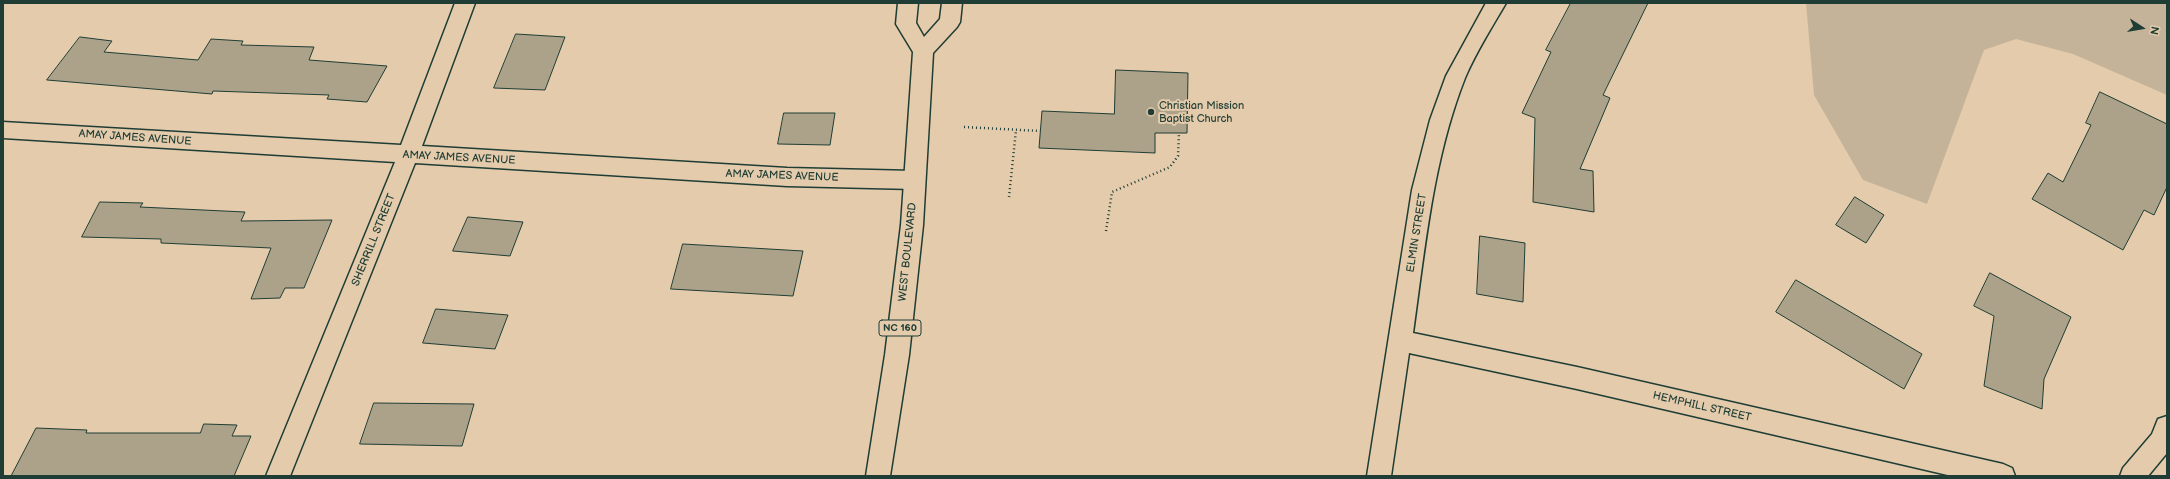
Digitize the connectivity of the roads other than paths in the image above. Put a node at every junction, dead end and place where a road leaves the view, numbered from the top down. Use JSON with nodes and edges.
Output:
{"nodes":[{"id":1,"x":465,"y":3,"type":"edge"},
{"id":2,"x":908,"y":3,"type":"edge"},
{"id":3,"x":952,"y":3,"type":"edge"},
{"id":4,"x":1496,"y":3,"type":"edge"},
{"id":5,"x":923,"y":51,"type":"junction"},
{"id":6,"x":3,"y":130,"type":"edge"},
{"id":7,"x":408,"y":155,"type":"junction"},
{"id":8,"x":914,"y":180,"type":"junction"},
{"id":9,"x":1400,"y":341,"type":"junction"},
{"id":10,"x":2167,"y":428,"type":"edge"},
{"id":11,"x":278,"y":476,"type":"edge"},
{"id":12,"x":878,"y":476,"type":"edge"},
{"id":13,"x":1379,"y":476,"type":"edge"},
{"id":14,"x":2003,"y":476,"type":"edge"},
{"id":15,"x":2132,"y":476,"type":"edge"}],
"edges":[{"from":1,"to":7,"type":"street","name":"SHERRILL STREET"},
{"from":2,"to":5,"type":"street"},
{"from":3,"to":5,"type":"street"},
{"from":4,"to":9,"type":"street","name":"ELMIN STREET"},
{"from":5,"to":8,"type":"street","name":"WEST BOULEVARD","number":"NC 160"},
{"from":6,"to":7,"type":"street","name":"AMAY JAMES AVENUE"},
{"from":7,"to":8,"type":"street","name":"AMAY JAMES AVENUE"},
{"from":7,"to":11,"type":"street","name":"SHERRILL STREET"},
{"from":8,"to":12,"type":"street","name":"WEST BOULEVARD","number":"NC 160"},
{"from":9,"to":13,"type":"street","name":"ELMIN STREET"},
{"from":9,"to":14,"type":"street","name":"HEMPHILL STREET"},
{"from":10,"to":15,"type":"street"}]}
